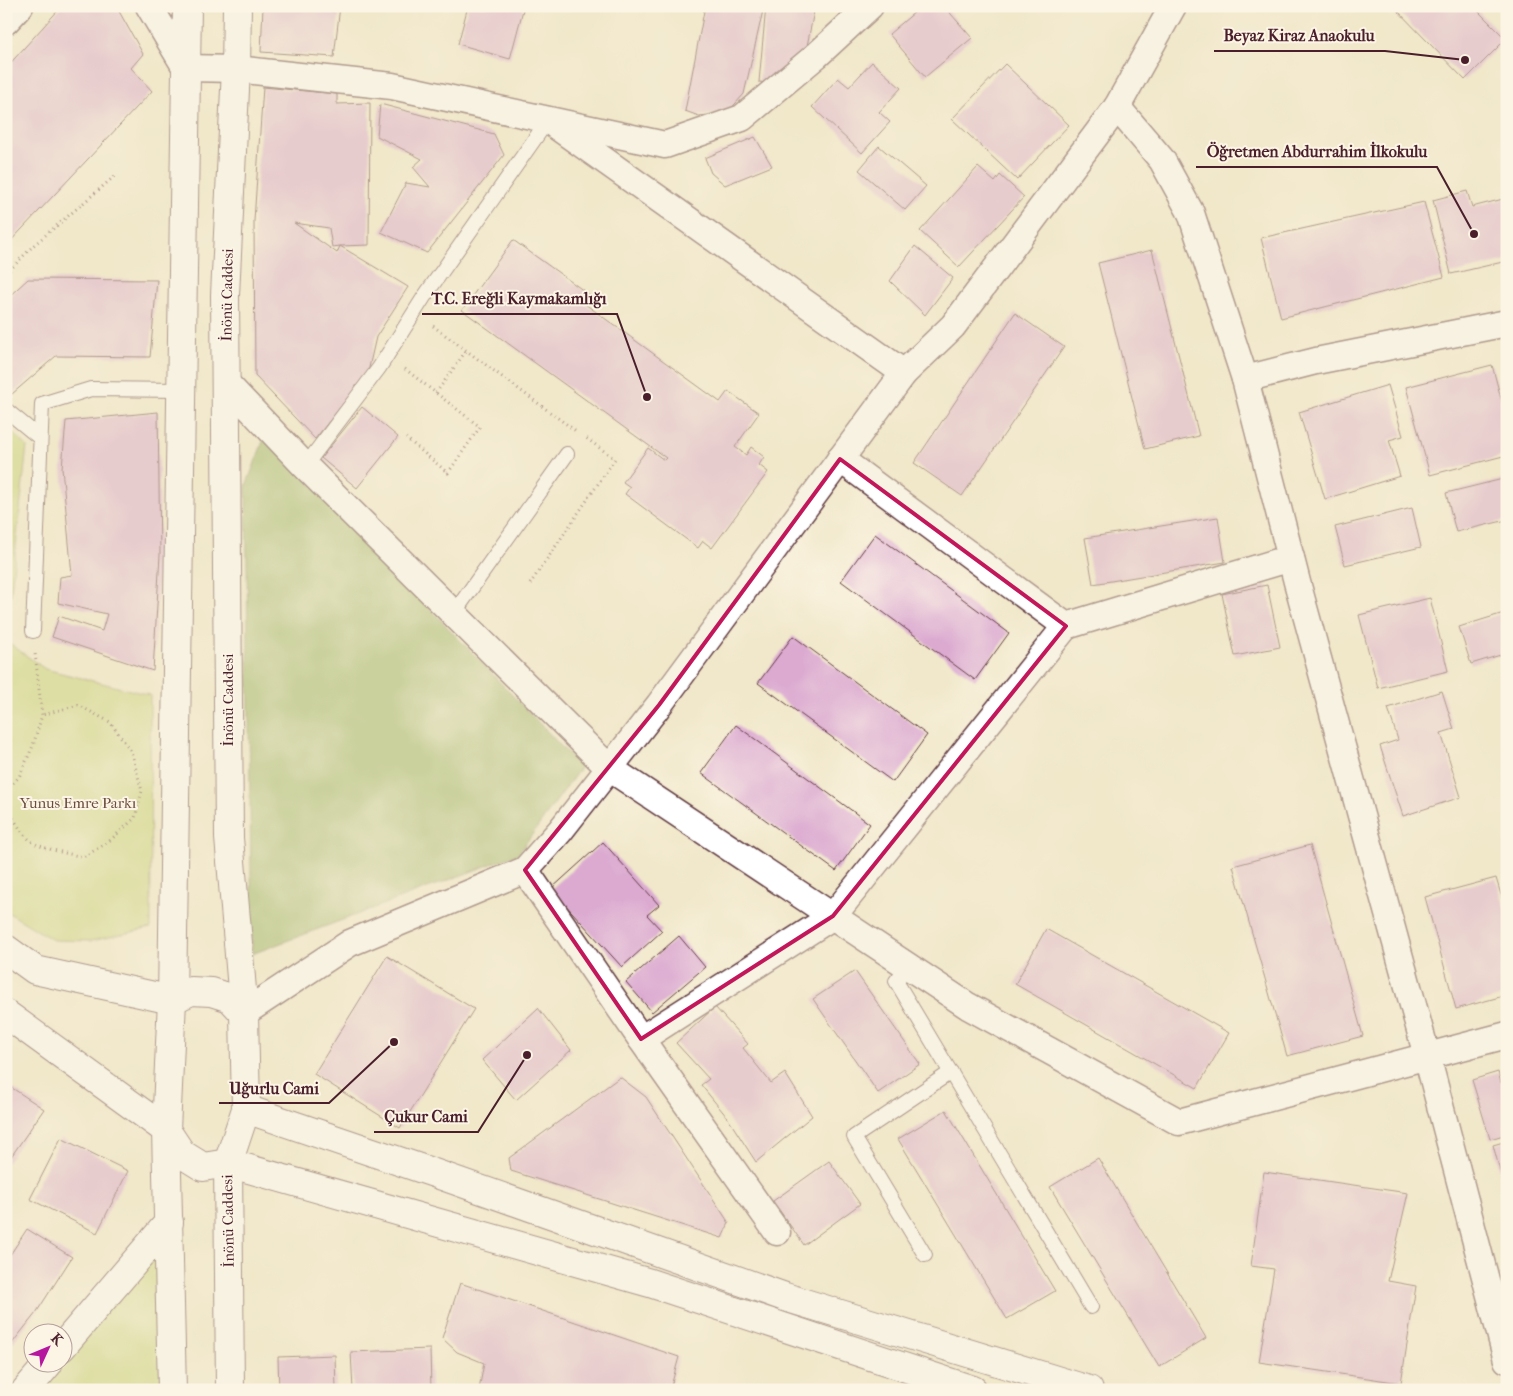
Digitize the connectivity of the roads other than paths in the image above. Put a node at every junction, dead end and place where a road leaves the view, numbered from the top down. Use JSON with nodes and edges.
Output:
{"nodes":[{"id":1,"x":20,"y":6,"type":"edge"},
{"id":2,"x":150,"y":6,"type":"edge"},
{"id":3,"x":187,"y":6,"type":"edge"},
{"id":4,"x":237,"y":6,"type":"edge"},
{"id":5,"x":1173,"y":6,"type":"edge"},
{"id":6,"x":856,"y":10,"type":"edge"},
{"id":7,"x":6,"y":21,"type":"edge"},
{"id":8,"x":186,"y":68,"type":"junction"},
{"id":9,"x":236,"y":69,"type":"junction"},
{"id":10,"x":1117,"y":107,"type":"junction"},
{"id":11,"x":548,"y":120,"type":"junction"},
{"id":12,"x":1507,"y":323,"type":"edge"},
{"id":13,"x":904,"y":373,"type":"junction"},
{"id":14,"x":1246,"y":379,"type":"junction"},
{"id":15,"x":226,"y":383,"type":"junction"},
{"id":16,"x":180,"y":390,"type":"junction"},
{"id":17,"x":6,"y":410,"type":"edge"},
{"id":18,"x":40,"y":438,"type":"junction"},
{"id":19,"x":567,"y":454,"type":"dead end"},
{"id":20,"x":840,"y":459,"type":"junction"},
{"id":21,"x":305,"y":466,"type":"junction"},
{"id":22,"x":1292,"y":558,"type":"junction"},
{"id":23,"x":454,"y":613,"type":"junction"},
{"id":24,"x":1066,"y":626,"type":"junction"},
{"id":25,"x":33,"y":631,"type":"road end"},
{"id":26,"x":609,"y":768,"type":"junction"},
{"id":27,"x":525,"y":870,"type":"junction"},
{"id":28,"x":833,"y":916,"type":"junction"},
{"id":29,"x":6,"y":949,"type":"edge"},
{"id":30,"x":908,"y":966,"type":"junction"},
{"id":31,"x":172,"y":1000,"type":"junction"},
{"id":32,"x":244,"y":1013,"type":"junction"},
{"id":33,"x":6,"y":1014,"type":"edge"},
{"id":34,"x":1507,"y":1035,"type":"edge"},
{"id":35,"x":641,"y":1039,"type":"junction"},
{"id":36,"x":1427,"y":1056,"type":"junction"},
{"id":37,"x":951,"y":1072,"type":"junction"},
{"id":38,"x":246,"y":1109,"type":"junction"},
{"id":39,"x":166,"y":1130,"type":"junction"},
{"id":40,"x":228,"y":1163,"type":"junction"},
{"id":41,"x":169,"y":1222,"type":"junction"},
{"id":42,"x":777,"y":1232,"type":"dead end"},
{"id":43,"x":925,"y":1255,"type":"dead end"},
{"id":44,"x":1091,"y":1307,"type":"dead end"},
{"id":45,"x":72,"y":1335,"type":"edge"},
{"id":46,"x":1507,"y":1360,"type":"edge"},
{"id":47,"x":40,"y":1374,"type":"edge"},
{"id":48,"x":26,"y":1390,"type":"edge"},
{"id":49,"x":172,"y":1390,"type":"edge"},
{"id":50,"x":230,"y":1390,"type":"edge"},
{"id":51,"x":973,"y":1390,"type":"edge"},
{"id":52,"x":1089,"y":1390,"type":"edge"}],
"edges":[{"from":1,"to":7,"type":"street"},
{"from":2,"to":8,"type":"street"},
{"from":3,"to":8,"type":"main road"},
{"from":4,"to":9,"type":"main road","name":"İnönü Caddesi"},
{"from":5,"to":10,"type":"street"},
{"from":6,"to":11,"type":"street"},
{"from":8,"to":9,"type":"street"},
{"from":8,"to":16,"type":"main road"},
{"from":9,"to":11,"type":"street"},
{"from":9,"to":15,"type":"main road","name":"İnönü Caddesi"},
{"from":10,"to":13,"type":"street"},
{"from":10,"to":14,"type":"street"},
{"from":11,"to":13,"type":"street"},
{"from":11,"to":21,"type":"lane"},
{"from":12,"to":14,"type":"street"},
{"from":13,"to":20,"type":"street"},
{"from":14,"to":22,"type":"street"},
{"from":15,"to":21,"type":"street"},
{"from":15,"to":32,"type":"main road","name":"İnönü Caddesi"},
{"from":16,"to":18,"type":"lane"},
{"from":16,"to":31,"type":"main road"},
{"from":17,"to":18,"type":"lane"},
{"from":18,"to":25,"type":"lane"},
{"from":19,"to":23,"type":"lane"},
{"from":20,"to":24,"type":"street"},
{"from":20,"to":26,"type":"street"},
{"from":21,"to":23,"type":"street"},
{"from":22,"to":24,"type":"street"},
{"from":22,"to":36,"type":"street"},
{"from":23,"to":26,"type":"street"},
{"from":24,"to":28,"type":"street"},
{"from":26,"to":27,"type":"street"},
{"from":26,"to":28,"type":"street"},
{"from":27,"to":32,"type":"street"},
{"from":27,"to":35,"type":"street"},
{"from":28,"to":30,"type":"street"},
{"from":28,"to":35,"type":"street"},
{"from":29,"to":31,"type":"main road"},
{"from":30,"to":36,"type":"street"},
{"from":30,"to":37,"type":"lane"},
{"from":31,"to":32,"type":"main road"},
{"from":31,"to":39,"type":"main road"},
{"from":32,"to":38,"type":"main road","name":"İnönü Caddesi"},
{"from":33,"to":39,"type":"main road"},
{"from":34,"to":36,"type":"street"},
{"from":35,"to":42,"type":"street"},
{"from":36,"to":46,"type":"street"},
{"from":37,"to":43,"type":"lane"},
{"from":37,"to":44,"type":"lane"},
{"from":38,"to":40,"type":"main road","name":"İnönü Caddesi"},
{"from":38,"to":52,"type":"main road"},
{"from":39,"to":40,"type":"main road"},
{"from":39,"to":41,"type":"main road"},
{"from":40,"to":50,"type":"main road","name":"İnönü Caddesi"},
{"from":40,"to":51,"type":"main road"},
{"from":41,"to":45,"type":"main road"},
{"from":41,"to":49,"type":"main road"},
{"from":47,"to":48,"type":"main road"}]}
